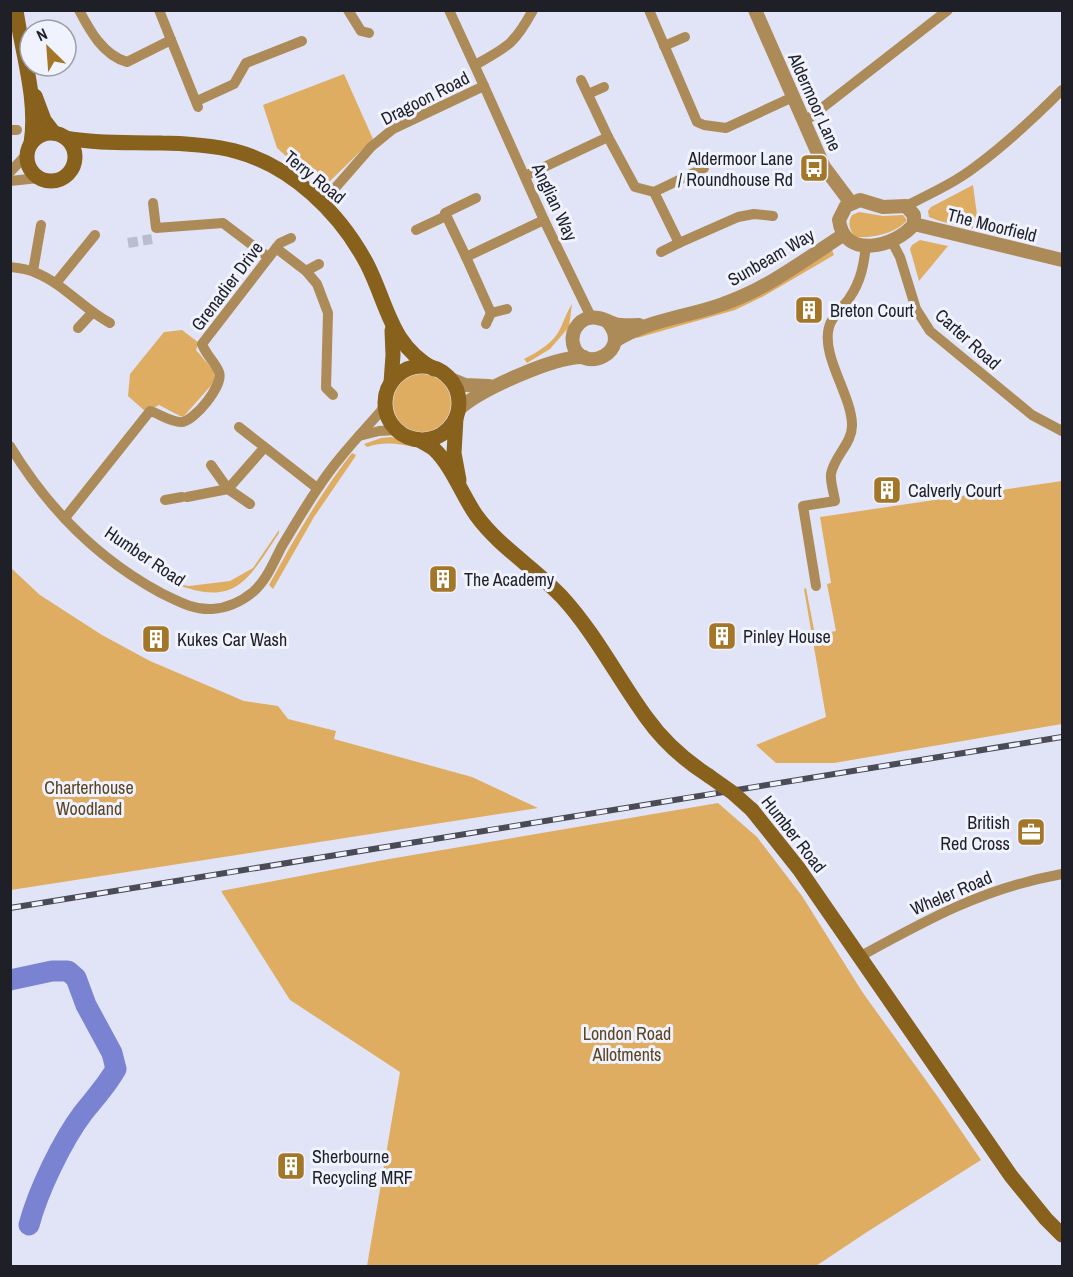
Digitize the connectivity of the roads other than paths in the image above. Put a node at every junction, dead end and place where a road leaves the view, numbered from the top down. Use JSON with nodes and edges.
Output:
{"nodes":[{"id":1,"x":16,"y":10,"type":"edge"},
{"id":2,"x":79,"y":10,"type":"edge"},
{"id":3,"x":159,"y":10,"type":"edge"},
{"id":4,"x":348,"y":10,"type":"edge"},
{"id":5,"x":449,"y":10,"type":"edge"},
{"id":6,"x":533,"y":10,"type":"edge"},
{"id":7,"x":650,"y":10,"type":"edge"},
{"id":8,"x":755,"y":10,"type":"edge"},
{"id":9,"x":948,"y":10,"type":"edge"},
{"id":10,"x":369,"y":33,"type":"dead end"},
{"id":11,"x":685,"y":38,"type":"dead end"},
{"id":12,"x":171,"y":40,"type":"junction"},
{"id":13,"x":303,"y":41,"type":"dead end"},
{"id":14,"x":664,"y":46,"type":"junction"},
{"id":15,"x":474,"y":66,"type":"junction"},
{"id":16,"x":28,"y":79,"type":"junction"},
{"id":17,"x":580,"y":80,"type":"dead end"},
{"id":18,"x":484,"y":86,"type":"junction"},
{"id":19,"x":604,"y":87,"type":"dead end"},
{"id":20,"x":1062,"y":90,"type":"edge"},
{"id":21,"x":588,"y":94,"type":"junction"},
{"id":22,"x":793,"y":97,"type":"junction"},
{"id":23,"x":490,"y":101,"type":"joint"},
{"id":24,"x":804,"y":122,"type":"junction"},
{"id":25,"x":60,"y":135,"type":"junction"},
{"id":26,"x":609,"y":137,"type":"junction"},
{"id":27,"x":120,"y":143,"type":"junction"},
{"id":28,"x":29,"y":148,"type":"junction"},
{"id":29,"x":74,"y":163,"type":"junction"},
{"id":30,"x":704,"y":168,"type":"dead end"},
{"id":31,"x":10,"y":172,"type":"edge"},
{"id":32,"x":525,"y":176,"type":"junction"},
{"id":33,"x":39,"y":178,"type":"junction"},
{"id":34,"x":10,"y":181,"type":"edge"},
{"id":35,"x":654,"y":192,"type":"junction"},
{"id":36,"x":476,"y":198,"type":"dead end"},
{"id":37,"x":153,"y":203,"type":"dead end"},
{"id":38,"x":322,"y":203,"type":"junction"},
{"id":39,"x":851,"y":203,"type":"junction"},
{"id":40,"x":906,"y":206,"type":"junction"},
{"id":41,"x":446,"y":216,"type":"junction"},
{"id":42,"x":773,"y":216,"type":"dead end"},
{"id":43,"x":544,"y":219,"type":"junction"},
{"id":44,"x":914,"y":224,"type":"junction"},
{"id":45,"x":41,"y":225,"type":"dead end"},
{"id":46,"x":156,"y":228,"type":"junction"},
{"id":47,"x":416,"y":230,"type":"dead end"},
{"id":48,"x":95,"y":235,"type":"dead end"},
{"id":49,"x":843,"y":235,"type":"junction"},
{"id":50,"x":291,"y":238,"type":"dead end"},
{"id":51,"x":152,"y":239,"type":"dead end"},
{"id":52,"x":891,"y":240,"type":"junction"},
{"id":53,"x":679,"y":243,"type":"junction"},
{"id":54,"x":866,"y":245,"type":"junction"},
{"id":55,"x":661,"y":252,"type":"dead end"},
{"id":56,"x":272,"y":253,"type":"junction"},
{"id":57,"x":466,"y":257,"type":"junction"},
{"id":58,"x":1062,"y":260,"type":"edge"},
{"id":59,"x":319,"y":264,"type":"dead end"},
{"id":60,"x":10,"y":267,"type":"edge"},
{"id":61,"x":33,"y":271,"type":"junction"},
{"id":62,"x":306,"y":271,"type":"junction"},
{"id":63,"x":56,"y":283,"type":"junction"},
{"id":64,"x":507,"y":309,"type":"dead end"},
{"id":65,"x":491,"y":312,"type":"junction"},
{"id":66,"x":92,"y":313,"type":"junction"},
{"id":67,"x":591,"y":317,"type":"junction"},
{"id":68,"x":390,"y":321,"type":"junction"},
{"id":69,"x":607,"y":321,"type":"junction"},
{"id":70,"x":110,"y":323,"type":"dead end"},
{"id":71,"x":486,"y":324,"type":"dead end"},
{"id":72,"x":646,"y":325,"type":"junction"},
{"id":73,"x":78,"y":328,"type":"dead end"},
{"id":74,"x":572,"y":338,"type":"junction"},
{"id":75,"x":615,"y":341,"type":"junction"},
{"id":76,"x":584,"y":357,"type":"junction"},
{"id":77,"x":545,"y":365,"type":"junction"},
{"id":78,"x":434,"y":369,"type":"junction"},
{"id":79,"x":448,"y":378,"type":"junction"},
{"id":80,"x":391,"y":383,"type":"junction"},
{"id":81,"x":496,"y":386,"type":"junction"},
{"id":82,"x":333,"y":395,"type":"dead end"},
{"id":83,"x":385,"y":402,"type":"junction"},
{"id":84,"x":457,"y":414,"type":"junction"},
{"id":85,"x":239,"y":427,"type":"dead end"},
{"id":86,"x":397,"y":430,"type":"junction"},
{"id":87,"x":1062,"y":431,"type":"edge"},
{"id":88,"x":359,"y":436,"type":"junction"},
{"id":89,"x":419,"y":440,"type":"junction"},
{"id":90,"x":10,"y":446,"type":"edge"},
{"id":91,"x":264,"y":448,"type":"junction"},
{"id":92,"x":212,"y":465,"type":"dead end"},
{"id":93,"x":317,"y":488,"type":"junction"},
{"id":94,"x":228,"y":489,"type":"junction"},
{"id":95,"x":461,"y":489,"type":"junction"},
{"id":96,"x":165,"y":500,"type":"dead end"},
{"id":97,"x":250,"y":504,"type":"dead end"},
{"id":98,"x":65,"y":518,"type":"junction"},
{"id":99,"x":816,"y":586,"type":"dead end"},
{"id":100,"x":1062,"y":874,"type":"edge"},
{"id":101,"x":859,"y":957,"type":"junction"},
{"id":102,"x":1062,"y":1235,"type":"edge"}],
"edges":[{"from":1,"to":16,"type":"main road"},
{"from":2,"to":12,"type":"street"},
{"from":3,"to":12,"type":"street"},
{"from":4,"to":10,"type":"street"},
{"from":5,"to":15,"type":"street"},
{"from":6,"to":15,"type":"street"},
{"from":7,"to":14,"type":"street"},
{"from":8,"to":22,"type":"street","name":"Aldermoor Lane"},
{"from":9,"to":24,"type":"street"},
{"from":11,"to":14,"type":"street"},
{"from":12,"to":13,"type":"street"},
{"from":14,"to":22,"type":"street"},
{"from":15,"to":18,"type":"street"},
{"from":16,"to":25,"type":"main road"},
{"from":16,"to":28,"type":"main road"},
{"from":17,"to":21,"type":"street"},
{"from":18,"to":23,"type":"street","name":"Dragoon Road"},
{"from":18,"to":38,"type":"street","name":"Dragoon Road"},
{"from":19,"to":21,"type":"street"},
{"from":20,"to":40,"type":"street"},
{"from":21,"to":26,"type":"street"},
{"from":22,"to":24,"type":"street","name":"Aldermoor Lane"},
{"from":23,"to":32,"type":"street","name":"Anglian Way"},
{"from":24,"to":39,"type":"street","name":"Aldermoor Lane"},
{"from":25,"to":27,"type":"main road","name":"Terry Road"},
{"from":25,"to":28,"type":"main road"},
{"from":25,"to":29,"type":"main road"},
{"from":26,"to":32,"type":"street"},
{"from":26,"to":35,"type":"street"},
{"from":27,"to":29,"type":"main road","name":"Terry Road"},
{"from":27,"to":38,"type":"main road","name":"Terry Road"},
{"from":28,"to":31,"type":"street"},
{"from":28,"to":33,"type":"main road"},
{"from":29,"to":33,"type":"main road"},
{"from":30,"to":35,"type":"street"},
{"from":32,"to":43,"type":"street","name":"Anglian Way"},
{"from":33,"to":34,"type":"street"},
{"from":35,"to":53,"type":"street"},
{"from":36,"to":41,"type":"street"},
{"from":37,"to":46,"type":"street"},
{"from":38,"to":68,"type":"main road","name":"Terry Road"},
{"from":39,"to":40,"type":"street"},
{"from":39,"to":49,"type":"street"},
{"from":40,"to":44,"type":"street"},
{"from":41,"to":47,"type":"street"},
{"from":41,"to":57,"type":"street"},
{"from":42,"to":53,"type":"street"},
{"from":43,"to":57,"type":"street"},
{"from":43,"to":67,"type":"street","name":"Anglian Way"},
{"from":44,"to":52,"type":"street"},
{"from":44,"to":58,"type":"street","name":"The Moorfield"},
{"from":45,"to":61,"type":"street"},
{"from":46,"to":51,"type":"street"},
{"from":46,"to":56,"type":"street"},
{"from":48,"to":63,"type":"street"},
{"from":49,"to":54,"type":"street"},
{"from":49,"to":72,"type":"street","name":"Sunbeam Way"},
{"from":50,"to":56,"type":"street","name":"Grenadier Drive"},
{"from":52,"to":54,"type":"street"},
{"from":52,"to":87,"type":"street","name":"Carter Road"},
{"from":53,"to":55,"type":"street"},
{"from":54,"to":99,"type":"street"},
{"from":56,"to":62,"type":"street"},
{"from":56,"to":98,"type":"street","name":"Grenadier Drive"},
{"from":57,"to":65,"type":"street"},
{"from":59,"to":62,"type":"street"},
{"from":60,"to":61,"type":"street"},
{"from":61,"to":63,"type":"street"},
{"from":62,"to":82,"type":"street"},
{"from":63,"to":66,"type":"street"},
{"from":64,"to":65,"type":"street"},
{"from":65,"to":71,"type":"street"},
{"from":66,"to":70,"type":"street"},
{"from":66,"to":73,"type":"street"},
{"from":67,"to":69,"type":"street"},
{"from":67,"to":74,"type":"street"},
{"from":68,"to":78,"type":"main road","name":"Terry Road"},
{"from":68,"to":80,"type":"main road","name":"Terry Road"},
{"from":69,"to":72,"type":"street","name":"Sunbeam Way"},
{"from":69,"to":75,"type":"street"},
{"from":72,"to":75,"type":"street","name":"Sunbeam Way"},
{"from":74,"to":76,"type":"street"},
{"from":74,"to":77,"type":"street"},
{"from":75,"to":76,"type":"street"},
{"from":76,"to":77,"type":"street"},
{"from":77,"to":81,"type":"street"},
{"from":78,"to":79,"type":"main road"},
{"from":78,"to":80,"type":"main road"},
{"from":79,"to":81,"type":"street"},
{"from":79,"to":84,"type":"main road"},
{"from":80,"to":83,"type":"main road"},
{"from":81,"to":84,"type":"street"},
{"from":83,"to":86,"type":"main road"},
{"from":83,"to":88,"type":"street","name":"Humber Road"},
{"from":84,"to":89,"type":"main road"},
{"from":84,"to":95,"type":"main road","name":"Humber Road"},
{"from":85,"to":91,"type":"street"},
{"from":86,"to":88,"type":"street"},
{"from":86,"to":89,"type":"main road"},
{"from":88,"to":93,"type":"street","name":"Humber Road"},
{"from":89,"to":95,"type":"main road","name":"Humber Road"},
{"from":90,"to":98,"type":"street","name":"Humber Road"},
{"from":91,"to":93,"type":"street"},
{"from":91,"to":94,"type":"street"},
{"from":92,"to":94,"type":"street"},
{"from":93,"to":98,"type":"street","name":"Humber Road"},
{"from":94,"to":96,"type":"street"},
{"from":94,"to":97,"type":"street"},
{"from":95,"to":101,"type":"main road","name":"Humber Road","bridge":true},
{"from":100,"to":101,"type":"street","name":"Wheler Road"},
{"from":101,"to":102,"type":"main road","name":"Humber Road"}]}
